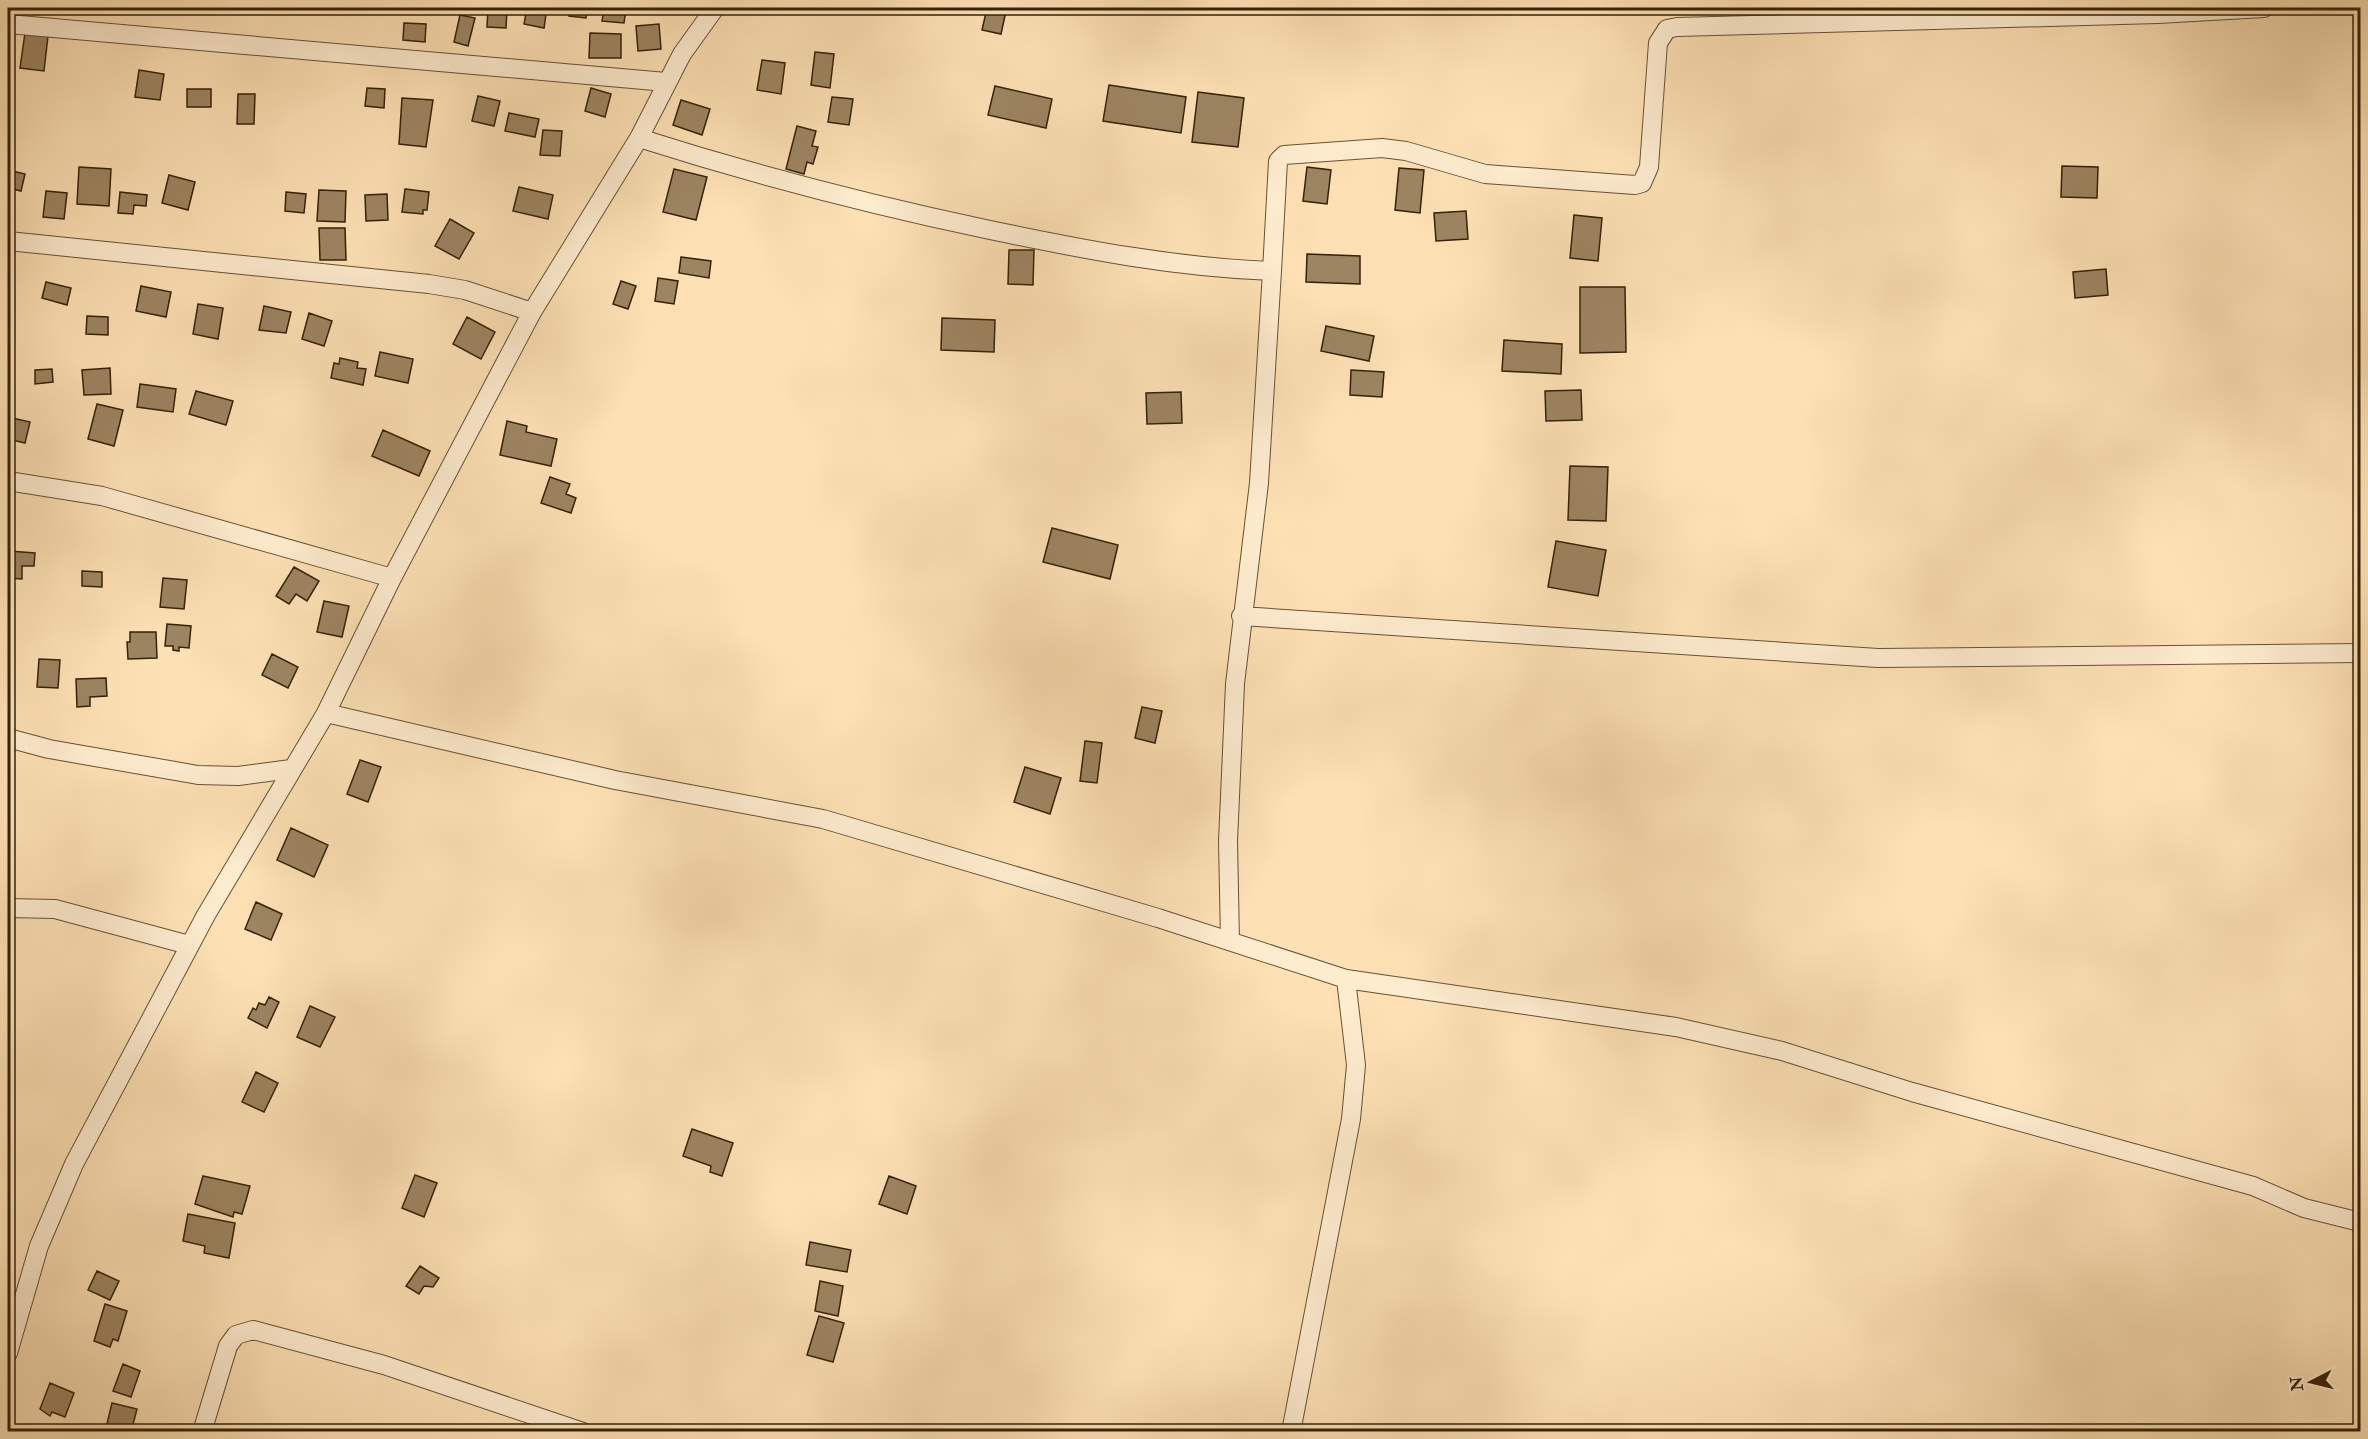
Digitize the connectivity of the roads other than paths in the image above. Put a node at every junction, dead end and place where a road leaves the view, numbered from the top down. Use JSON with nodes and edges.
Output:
{"nodes":[{"id":1,"x":715,"y":8,"type":"edge"},
{"id":2,"x":2264,"y":8,"type":"edge"},
{"id":3,"x":8,"y":24,"type":"edge"},
{"id":4,"x":666,"y":82,"type":"junction"},
{"id":5,"x":639,"y":138,"type":"junction"},
{"id":6,"x":8,"y":241,"type":"edge"},
{"id":7,"x":1272,"y":271,"type":"junction"},
{"id":8,"x":532,"y":312,"type":"junction"},
{"id":9,"x":8,"y":482,"type":"edge"},
{"id":10,"x":392,"y":578,"type":"junction"},
{"id":11,"x":1241,"y":616,"type":"junction"},
{"id":12,"x":2361,"y":653,"type":"edge"},
{"id":13,"x":326,"y":713,"type":"junction"},
{"id":14,"x":8,"y":738,"type":"edge"},
{"id":15,"x":291,"y":769,"type":"junction"},
{"id":16,"x":8,"y":908,"type":"edge"},
{"id":17,"x":1230,"y":942,"type":"junction"},
{"id":18,"x":189,"y":945,"type":"junction"},
{"id":19,"x":1346,"y":978,"type":"junction"},
{"id":20,"x":2361,"y":1222,"type":"edge"},
{"id":21,"x":11,"y":1331,"type":"edge"},
{"id":22,"x":8,"y":1353,"type":"edge"},
{"id":23,"x":202,"y":1431,"type":"edge"},
{"id":24,"x":583,"y":1431,"type":"edge"},
{"id":25,"x":1291,"y":1431,"type":"edge"}],
"edges":[{"from":1,"to":4,"type":"street"},
{"from":2,"to":7,"type":"street"},
{"from":3,"to":4,"type":"street"},
{"from":4,"to":5,"type":"street"},
{"from":5,"to":7,"type":"street"},
{"from":5,"to":8,"type":"street"},
{"from":6,"to":8,"type":"street"},
{"from":7,"to":11,"type":"street"},
{"from":8,"to":10,"type":"street"},
{"from":9,"to":10,"type":"street"},
{"from":10,"to":13,"type":"street"},
{"from":11,"to":12,"type":"street"},
{"from":11,"to":17,"type":"street"},
{"from":13,"to":15,"type":"street"},
{"from":13,"to":17,"type":"street"},
{"from":14,"to":15,"type":"street"},
{"from":15,"to":18,"type":"street"},
{"from":16,"to":18,"type":"street"},
{"from":17,"to":19,"type":"street"},
{"from":18,"to":21,"type":"street"},
{"from":19,"to":20,"type":"street"},
{"from":19,"to":25,"type":"street"},
{"from":21,"to":22,"type":"street"},
{"from":23,"to":24,"type":"street"}]}
